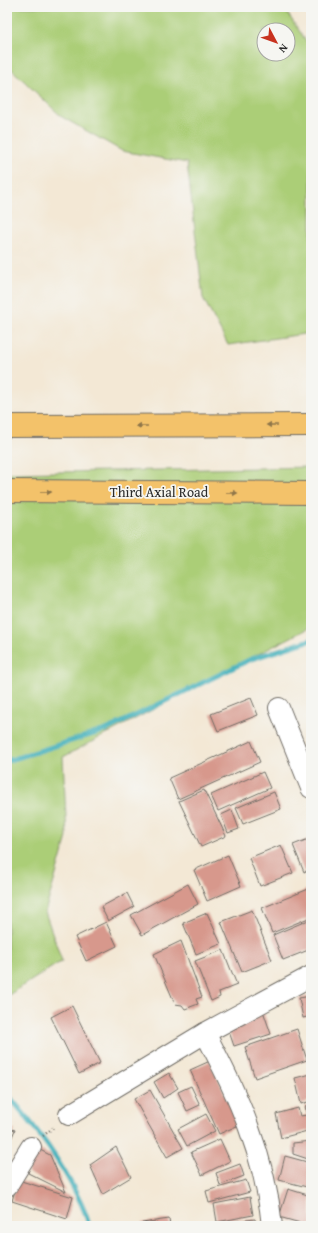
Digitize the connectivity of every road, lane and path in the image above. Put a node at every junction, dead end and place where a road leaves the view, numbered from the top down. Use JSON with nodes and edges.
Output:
{"nodes":[{"id":1,"x":311,"y":425,"type":"edge"},
{"id":2,"x":7,"y":426,"type":"edge"},
{"id":3,"x":7,"y":491,"type":"edge"},
{"id":4,"x":311,"y":494,"type":"edge"},
{"id":5,"x":279,"y":708,"type":"dead end"},
{"id":6,"x":311,"y":788,"type":"edge"},
{"id":7,"x":311,"y":976,"type":"edge"},
{"id":8,"x":205,"y":1033,"type":"junction"},
{"id":9,"x":64,"y":1119,"type":"joint"},
{"id":10,"x":34,"y":1143,"type":"joint"},
{"id":11,"x":7,"y":1186,"type":"edge"},
{"id":12,"x":272,"y":1226,"type":"edge"}],
"edges":[{"from":1,"to":2,"type":"highway","one_way":true},
{"from":3,"to":4,"type":"highway","name":"Third Axial Road","one_way":true},
{"from":5,"to":6,"type":"street"},
{"from":7,"to":8,"type":"street"},
{"from":8,"to":9,"type":"street"},
{"from":8,"to":12,"type":"street"},
{"from":9,"to":10,"type":"path"},
{"from":10,"to":11,"type":"street"}]}
